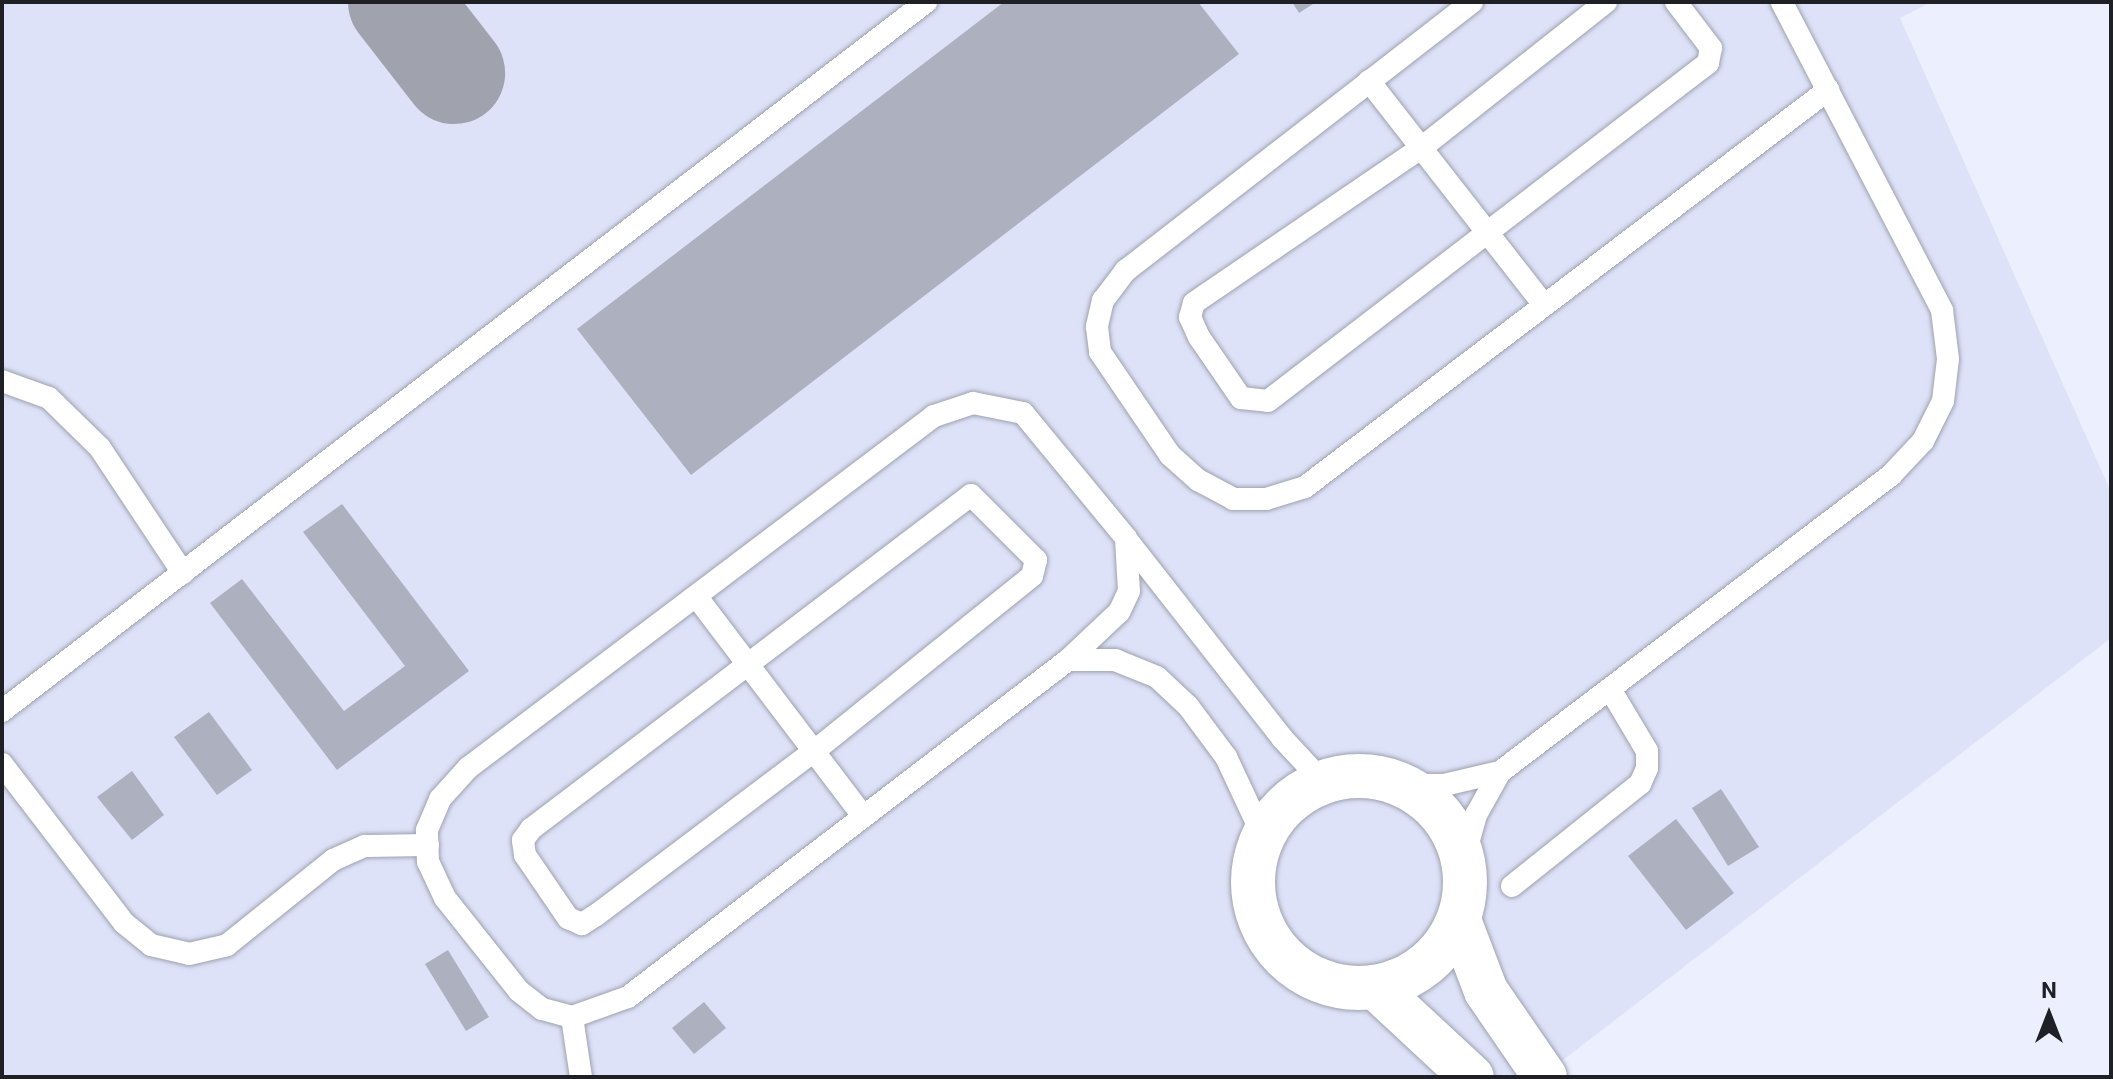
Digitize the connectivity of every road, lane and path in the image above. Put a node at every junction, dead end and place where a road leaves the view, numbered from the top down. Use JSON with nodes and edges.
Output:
{"nodes":[{"id":1,"x":926,"y":2,"type":"edge"},
{"id":2,"x":1472,"y":2,"type":"edge"},
{"id":3,"x":1606,"y":2,"type":"edge"},
{"id":4,"x":1676,"y":2,"type":"edge"},
{"id":5,"x":1782,"y":2,"type":"edge"},
{"id":6,"x":1369,"y":81,"type":"junction"},
{"id":7,"x":1828,"y":90,"type":"junction"},
{"id":8,"x":1421,"y":148,"type":"junction"},
{"id":9,"x":1488,"y":234,"type":"junction"},
{"id":10,"x":1544,"y":305,"type":"junction"},
{"id":11,"x":2,"y":381,"type":"edge"},
{"id":12,"x":1126,"y":538,"type":"junction"},
{"id":13,"x":183,"y":573,"type":"junction"},
{"id":14,"x":696,"y":596,"type":"junction"},
{"id":15,"x":1068,"y":660,"type":"junction"},
{"id":16,"x":748,"y":665,"type":"junction"},
{"id":17,"x":1610,"y":689,"type":"junction"},
{"id":18,"x":2,"y":711,"type":"edge"},
{"id":19,"x":814,"y":751,"type":"junction"},
{"id":20,"x":2,"y":764,"type":"edge"},
{"id":21,"x":1500,"y":772,"type":"junction"},
{"id":22,"x":1323,"y":782,"type":"junction"},
{"id":23,"x":1402,"y":785,"type":"junction"},
{"id":24,"x":863,"y":816,"type":"junction"},
{"id":25,"x":1263,"y":836,"type":"junction"},
{"id":26,"x":428,"y":845,"type":"junction"},
{"id":27,"x":1464,"y":858,"type":"junction"},
{"id":28,"x":1512,"y":886,"type":"dead end"},
{"id":29,"x":1459,"y":920,"type":"junction"},
{"id":30,"x":1375,"y":987,"type":"junction"},
{"id":31,"x":572,"y":1017,"type":"junction"},
{"id":32,"x":581,"y":1077,"type":"edge"},
{"id":33,"x":1472,"y":1077,"type":"edge"},
{"id":34,"x":1545,"y":1077,"type":"edge"}],
"edges":[{"from":1,"to":13,"type":"lane"},
{"from":2,"to":6,"type":"lane"},
{"from":3,"to":8,"type":"lane"},
{"from":4,"to":9,"type":"lane"},
{"from":5,"to":7,"type":"lane"},
{"from":6,"to":8,"type":"lane"},
{"from":6,"to":10,"type":"lane"},
{"from":7,"to":10,"type":"lane"},
{"from":7,"to":17,"type":"lane"},
{"from":8,"to":9,"type":"lane"},
{"from":8,"to":9,"type":"lane"},
{"from":9,"to":10,"type":"lane"},
{"from":11,"to":13,"type":"lane"},
{"from":12,"to":14,"type":"lane"},
{"from":12,"to":15,"type":"lane"},
{"from":12,"to":22,"type":"lane"},
{"from":13,"to":18,"type":"lane"},
{"from":14,"to":16,"type":"lane"},
{"from":14,"to":26,"type":"lane"},
{"from":15,"to":24,"type":"lane"},
{"from":15,"to":25,"type":"lane"},
{"from":16,"to":19,"type":"lane"},
{"from":16,"to":19,"type":"lane"},
{"from":16,"to":19,"type":"lane"},
{"from":17,"to":21,"type":"lane"},
{"from":17,"to":28,"type":"lane"},
{"from":19,"to":24,"type":"lane"},
{"from":20,"to":26,"type":"lane"},
{"from":21,"to":23,"type":"lane"},
{"from":21,"to":27,"type":"lane"},
{"from":22,"to":23,"type":"street"},
{"from":22,"to":25,"type":"street"},
{"from":23,"to":27,"type":"street"},
{"from":24,"to":31,"type":"lane"},
{"from":25,"to":30,"type":"street"},
{"from":26,"to":31,"type":"lane"},
{"from":27,"to":29,"type":"street"},
{"from":29,"to":30,"type":"street"},
{"from":29,"to":34,"type":"street"},
{"from":30,"to":33,"type":"street"},
{"from":31,"to":32,"type":"lane"}]}
